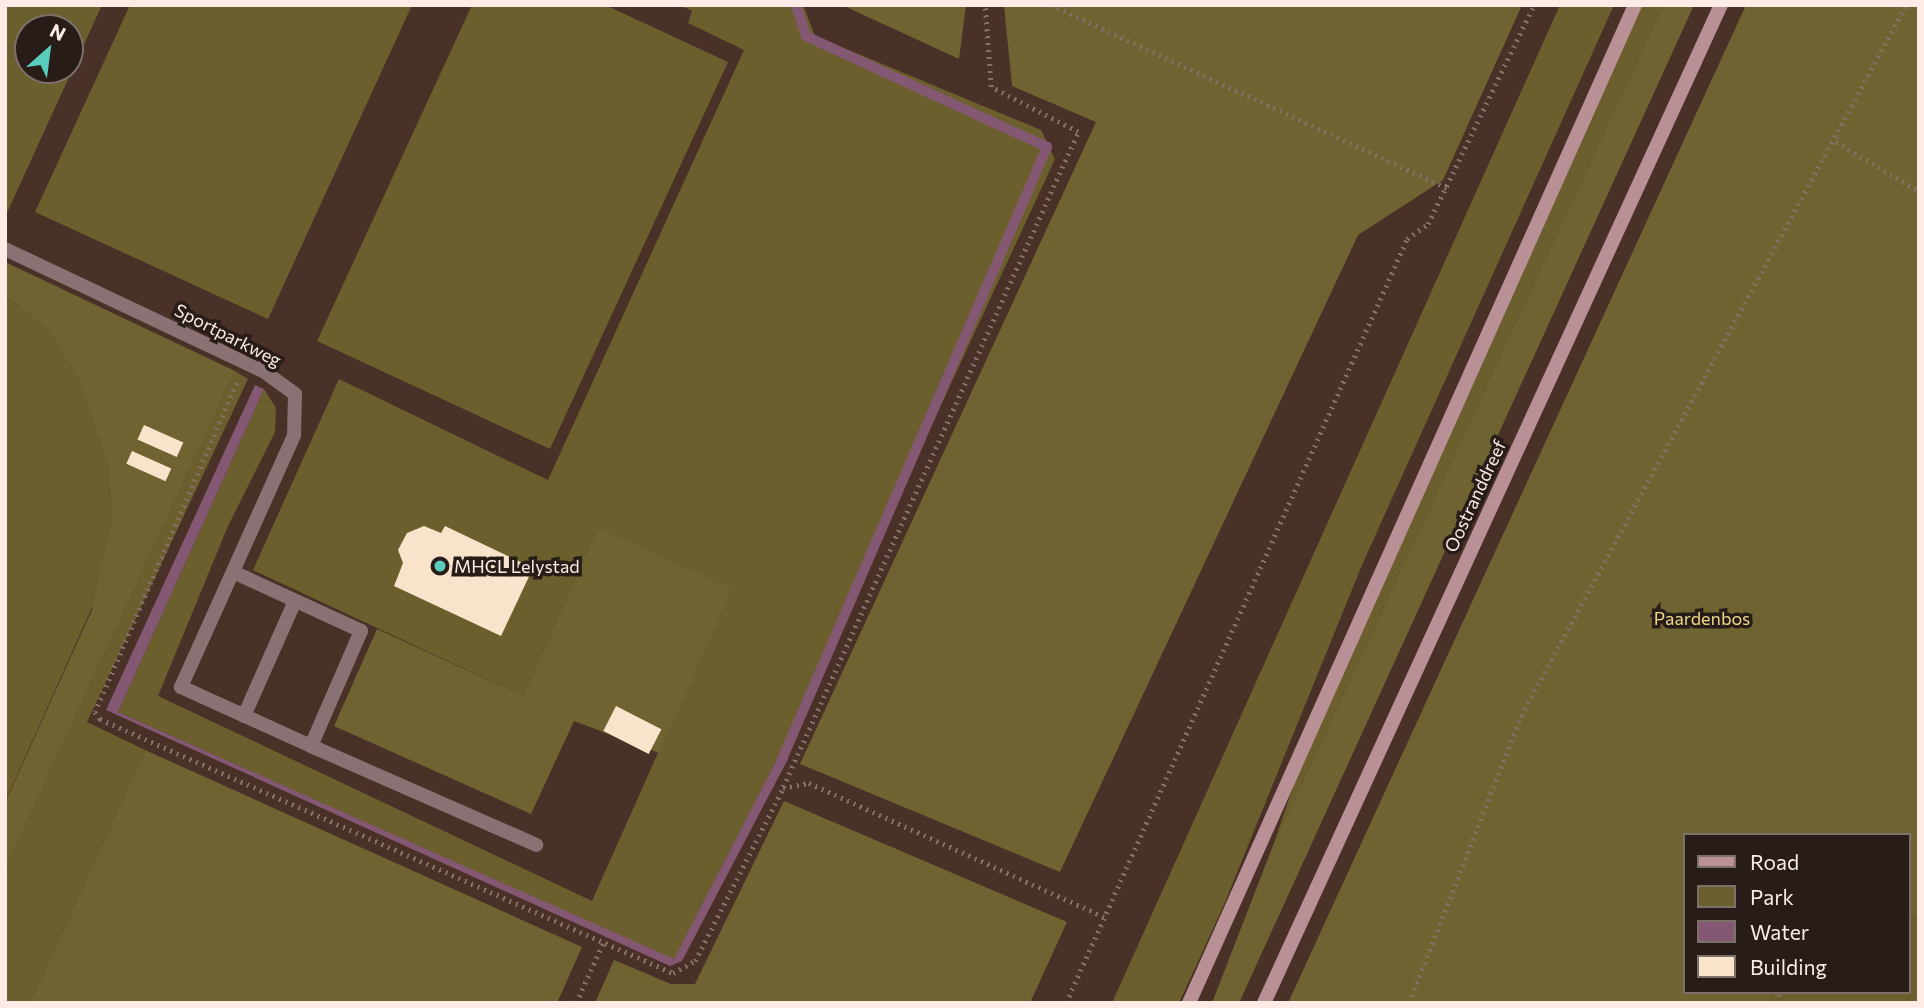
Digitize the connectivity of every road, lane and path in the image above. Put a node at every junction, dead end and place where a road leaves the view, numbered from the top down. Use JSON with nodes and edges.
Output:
{"nodes":[{"id":1,"x":985,"y":5,"type":"edge"},
{"id":2,"x":1051,"y":5,"type":"edge"},
{"id":3,"x":1534,"y":5,"type":"edge"},
{"id":4,"x":1634,"y":5,"type":"edge"},
{"id":5,"x":1721,"y":5,"type":"edge"},
{"id":6,"x":1906,"y":5,"type":"edge"},
{"id":7,"x":1836,"y":142,"type":"junction"},
{"id":8,"x":1447,"y":188,"type":"junction"},
{"id":9,"x":1919,"y":191,"type":"edge"},
{"id":10,"x":5,"y":249,"type":"edge"},
{"id":11,"x":233,"y":572,"type":"junction"},
{"id":12,"x":295,"y":601,"type":"junction"},
{"id":13,"x":244,"y":716,"type":"junction"},
{"id":14,"x":310,"y":746,"type":"junction"},
{"id":15,"x":809,"y":783,"type":"dead end"},
{"id":16,"x":783,"y":788,"type":"dead end"},
{"id":17,"x":536,"y":845,"type":"dead end"},
{"id":18,"x":1104,"y":917,"type":"junction"},
{"id":19,"x":603,"y":943,"type":"dead end"},
{"id":20,"x":576,"y":1003,"type":"edge"},
{"id":21,"x":1066,"y":1003,"type":"edge"},
{"id":22,"x":1189,"y":1003,"type":"edge"},
{"id":23,"x":1264,"y":1003,"type":"edge"},
{"id":24,"x":1409,"y":1003,"type":"edge"}],
"edges":[{"from":1,"to":16,"type":"path"},
{"from":2,"to":8,"type":"path"},
{"from":3,"to":8,"type":"path"},
{"from":4,"to":22,"type":"main road"},
{"from":5,"to":23,"type":"main road","name":"Oostranddreef"},
{"from":6,"to":7,"type":"path"},
{"from":7,"to":9,"type":"path"},
{"from":7,"to":24,"type":"path"},
{"from":8,"to":18,"type":"path"},
{"from":10,"to":11,"type":"street","name":"Sportparkweg"},
{"from":11,"to":12,"type":"street"},
{"from":11,"to":13,"type":"street","name":"Sportparkweg"},
{"from":12,"to":13,"type":"street"},
{"from":12,"to":14,"type":"street"},
{"from":13,"to":14,"type":"street","name":"Sportparkweg"},
{"from":14,"to":17,"type":"street","name":"Sportparkweg"},
{"from":15,"to":18,"type":"path"},
{"from":18,"to":21,"type":"path"},
{"from":19,"to":20,"type":"path"}]}
